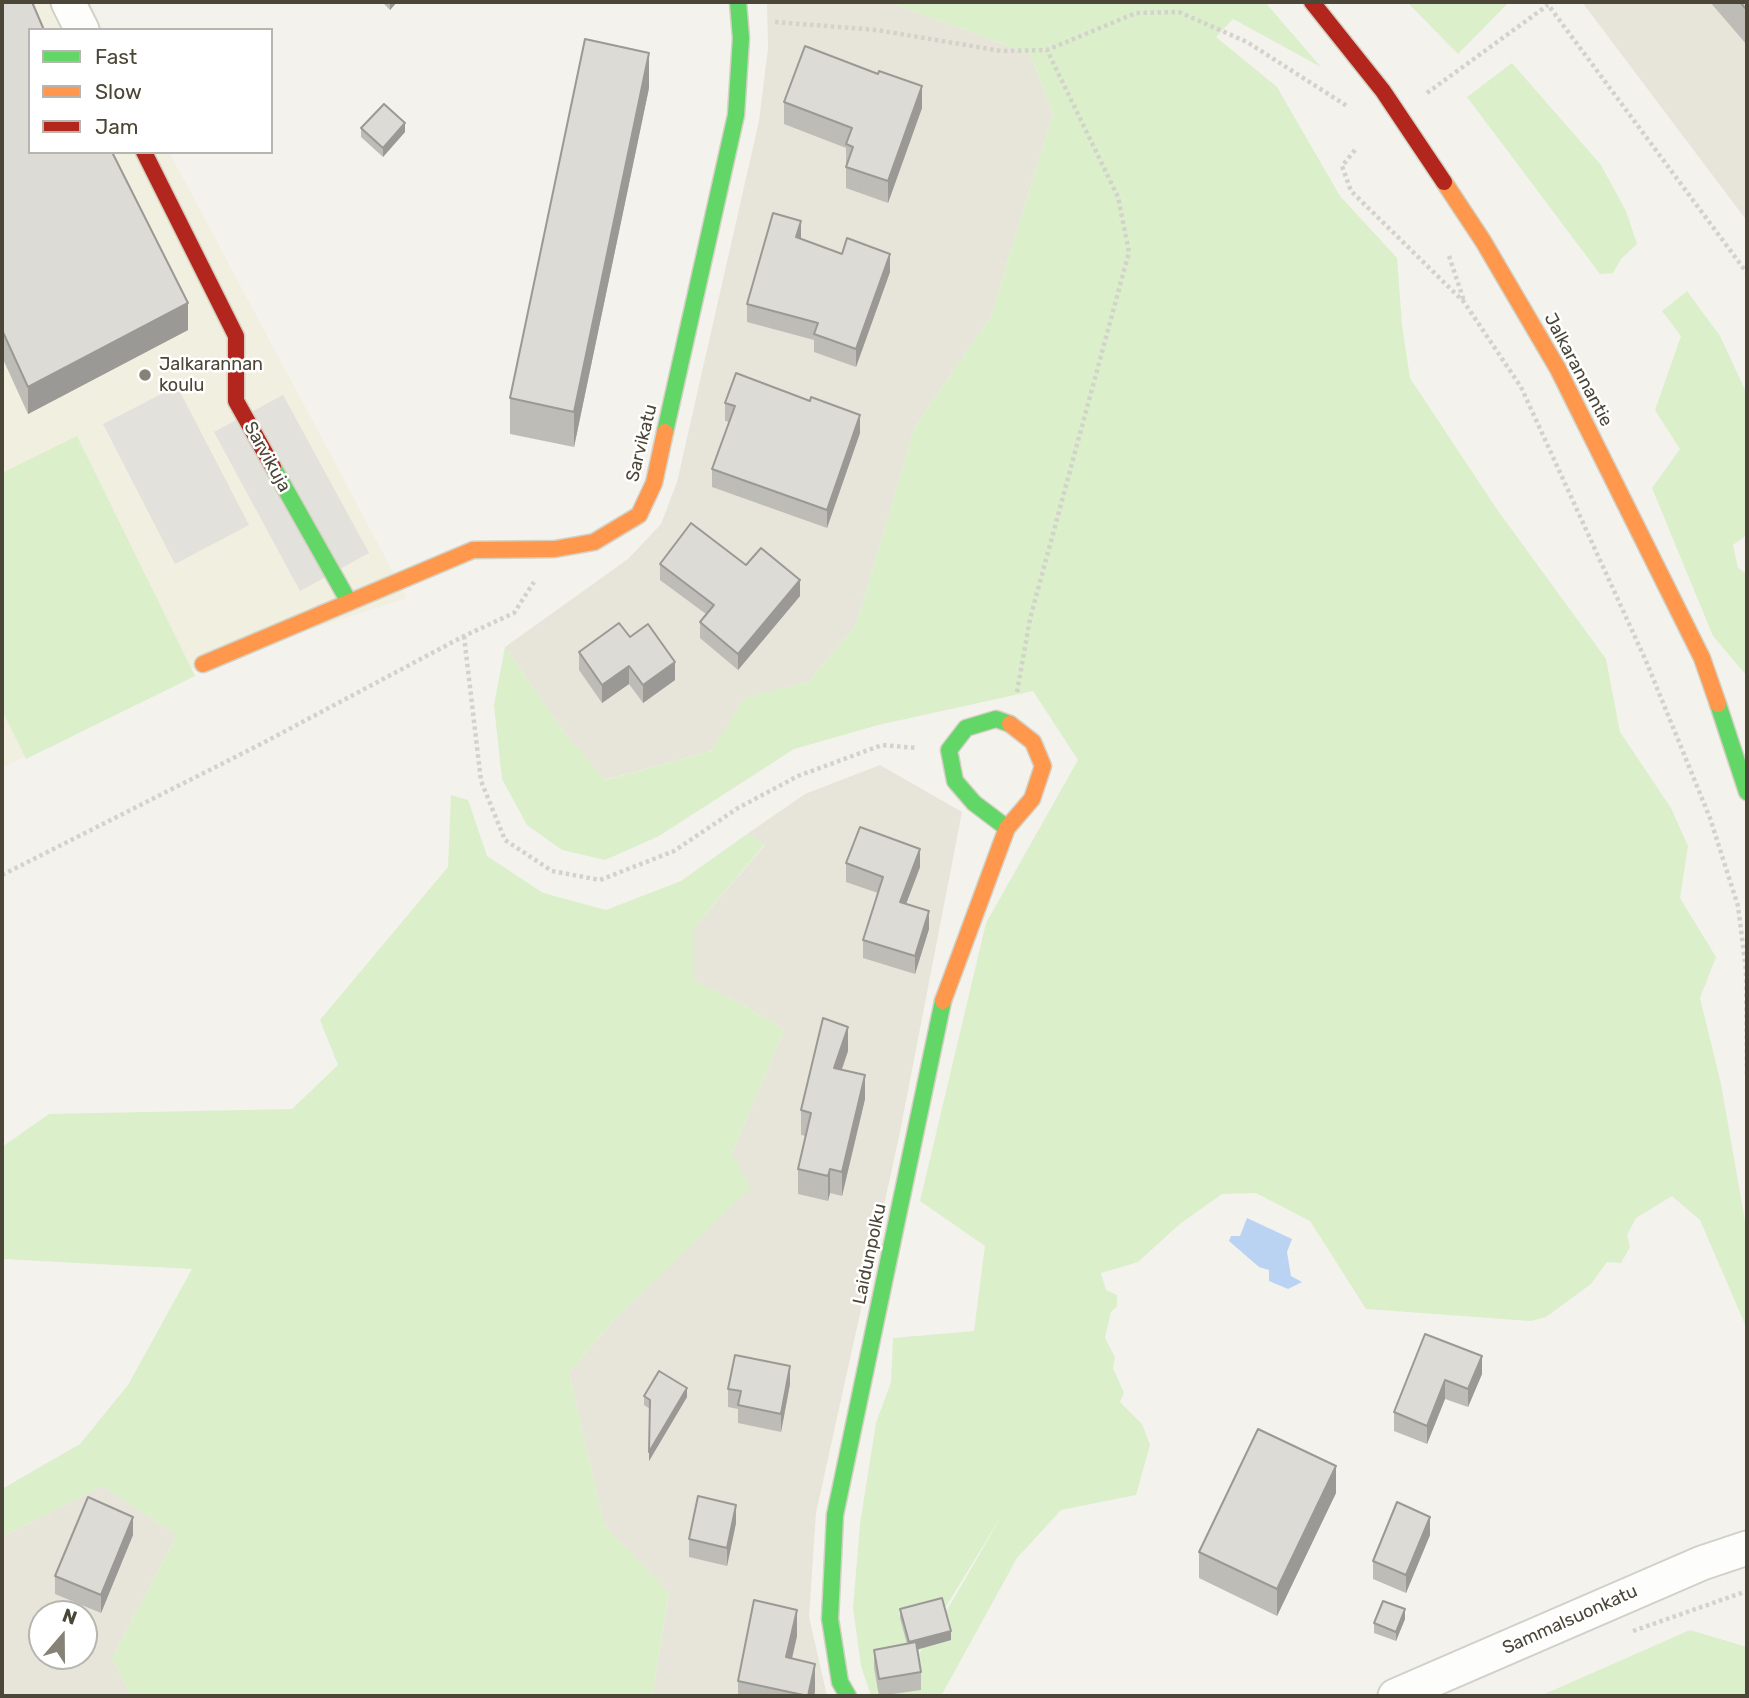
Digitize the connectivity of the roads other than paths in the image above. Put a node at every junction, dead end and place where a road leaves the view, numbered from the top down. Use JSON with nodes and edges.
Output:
{"nodes":[{"id":1,"x":68,"y":2,"type":"edge"},
{"id":2,"x":738,"y":2,"type":"edge"},
{"id":3,"x":1312,"y":2,"type":"edge"},
{"id":4,"x":81,"y":28,"type":"edge"},
{"id":5,"x":145,"y":154,"type":"edge"},
{"id":6,"x":349,"y":602,"type":"junction"},
{"id":7,"x":203,"y":664,"type":"dead end"},
{"id":8,"x":1747,"y":792,"type":"edge"},
{"id":9,"x":1007,"y":828,"type":"junction"},
{"id":10,"x":1747,"y":1548,"type":"edge"},
{"id":11,"x":848,"y":1696,"type":"edge"},
{"id":12,"x":1395,"y":1696,"type":"edge"}],
"edges":[{"from":1,"to":4,"type":"street"},
{"from":2,"to":6,"type":"street","name":"Sarvikatu"},
{"from":3,"to":8,"type":"street","name":"Jalkarannantie"},
{"from":5,"to":6,"type":"street","name":"Sarvikuja"},
{"from":6,"to":7,"type":"street","name":"Sarvikatu"},
{"from":9,"to":9,"type":"street","name":"Laidunpolku"},
{"from":9,"to":11,"type":"street","name":"Laidunpolku"},
{"from":10,"to":12,"type":"street","name":"Sammalsuonkatu"}]}
